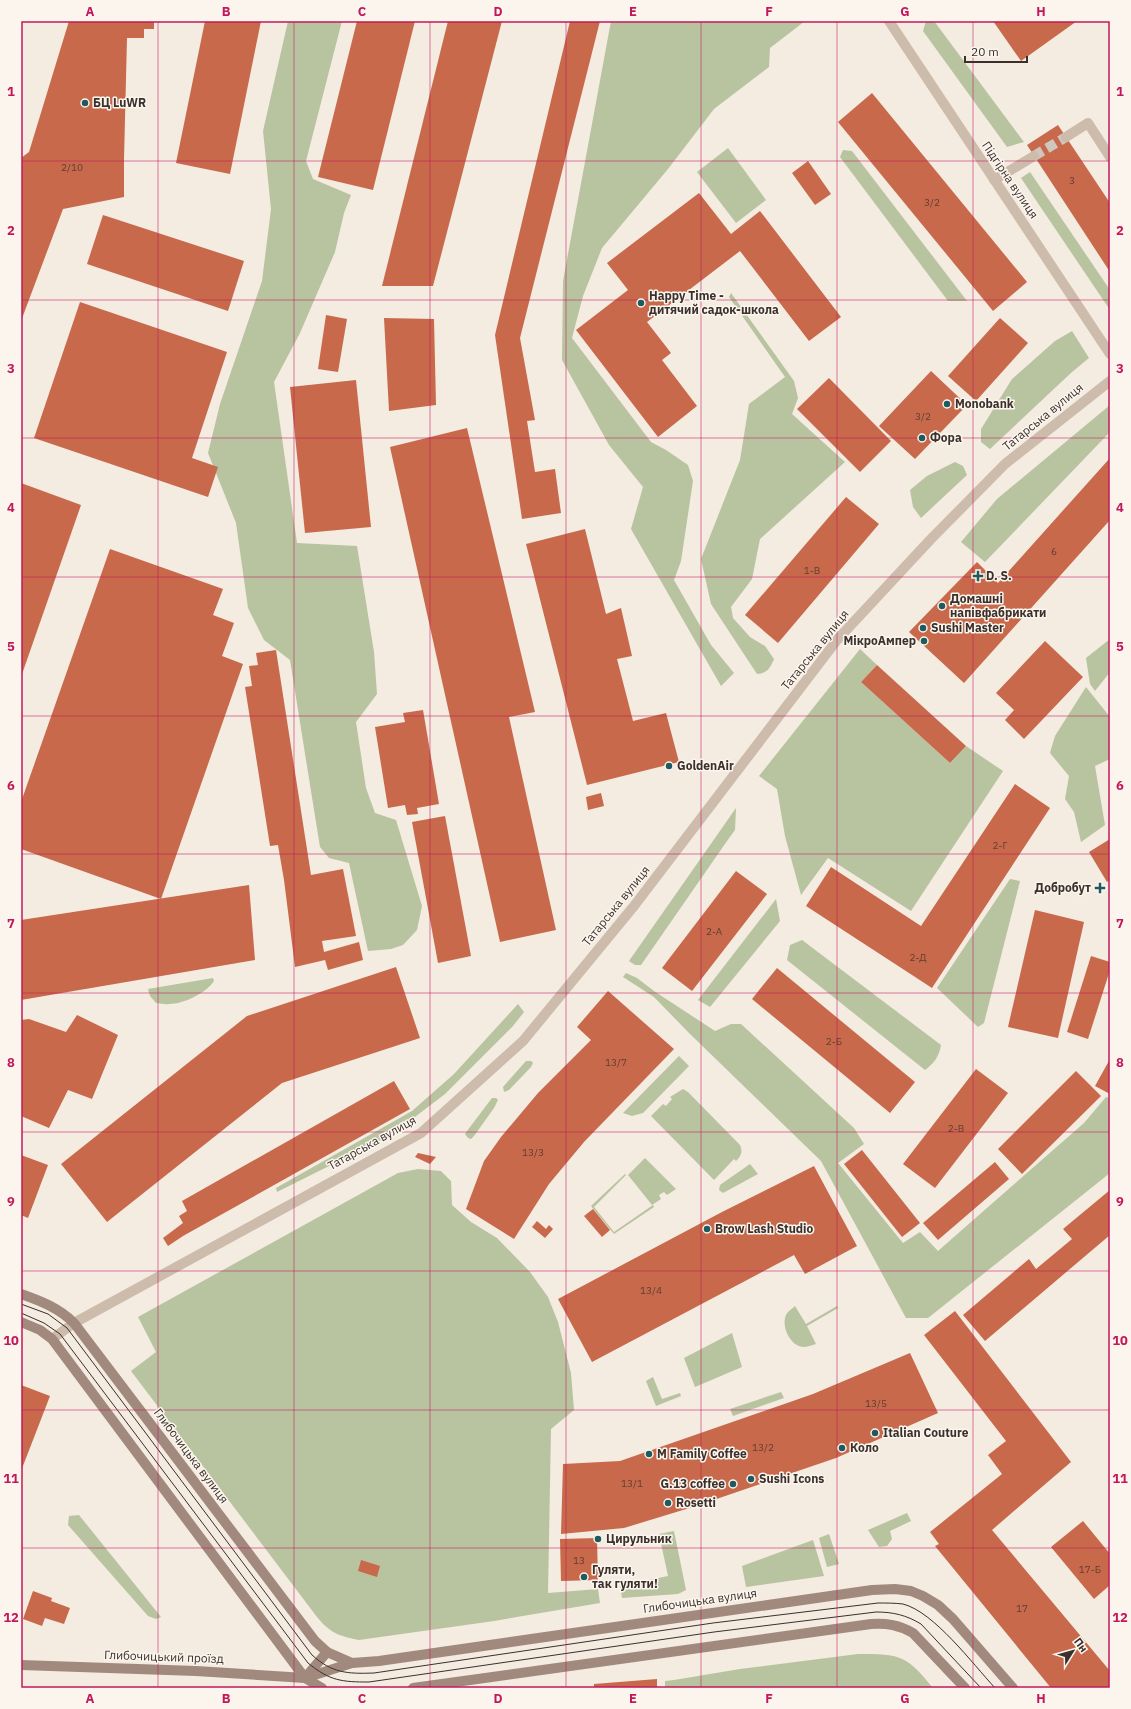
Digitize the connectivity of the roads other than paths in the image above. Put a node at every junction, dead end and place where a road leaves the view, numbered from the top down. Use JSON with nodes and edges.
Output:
{"nodes":[{"id":1,"x":889,"y":21,"type":"edge"},
{"id":2,"x":1066,"y":137,"type":"tunnel mouth"},
{"id":3,"x":1034,"y":156,"type":"tunnel mouth"},
{"id":4,"x":1110,"y":156,"type":"edge"},
{"id":5,"x":994,"y":180,"type":"junction"},
{"id":6,"x":1110,"y":354,"type":"edge"},
{"id":7,"x":1110,"y":381,"type":"edge"},
{"id":8,"x":21,"y":1294,"type":"edge"},
{"id":9,"x":21,"y":1322,"type":"edge"},
{"id":10,"x":74,"y":1323,"type":"junction"},
{"id":11,"x":52,"y":1339,"type":"junction"},
{"id":12,"x":327,"y":1652,"type":"junction"},
{"id":13,"x":352,"y":1663,"type":"junction"},
{"id":14,"x":21,"y":1665,"type":"edge"},
{"id":15,"x":305,"y":1678,"type":"junction"},
{"id":16,"x":322,"y":1688,"type":"edge"},
{"id":17,"x":413,"y":1688,"type":"edge"},
{"id":18,"x":965,"y":1688,"type":"edge"},
{"id":19,"x":1013,"y":1688,"type":"edge"}],
"edges":[{"from":1,"to":5,"type":"street","name":"Підгірна вулиця"},
{"from":2,"to":4,"type":"street"},
{"from":3,"to":5,"type":"street"},
{"from":5,"to":6,"type":"street","name":"Підгірна вулиця"},
{"from":7,"to":10,"type":"street","name":"Татарська вулиця"},
{"from":8,"to":10,"type":"main road","name":"Глибочицька вулиця"},
{"from":9,"to":11,"type":"main road"},
{"from":10,"to":11,"type":"street","name":"Татарська вулиця"},
{"from":10,"to":12,"type":"main road","name":"Глибочицька вулиця"},
{"from":11,"to":15,"type":"main road"},
{"from":12,"to":13,"type":"main road","name":"Глибочицька вулиця"},
{"from":12,"to":15,"type":"main road"},
{"from":13,"to":15,"type":"main road","name":"Глибочицька вулиця"},
{"from":13,"to":19,"type":"main road","name":"Глибочицька вулиця"},
{"from":14,"to":15,"type":"main road","name":"Глибочицький проїзд"},
{"from":15,"to":16,"type":"main road"},
{"from":17,"to":18,"type":"main road"}]}
